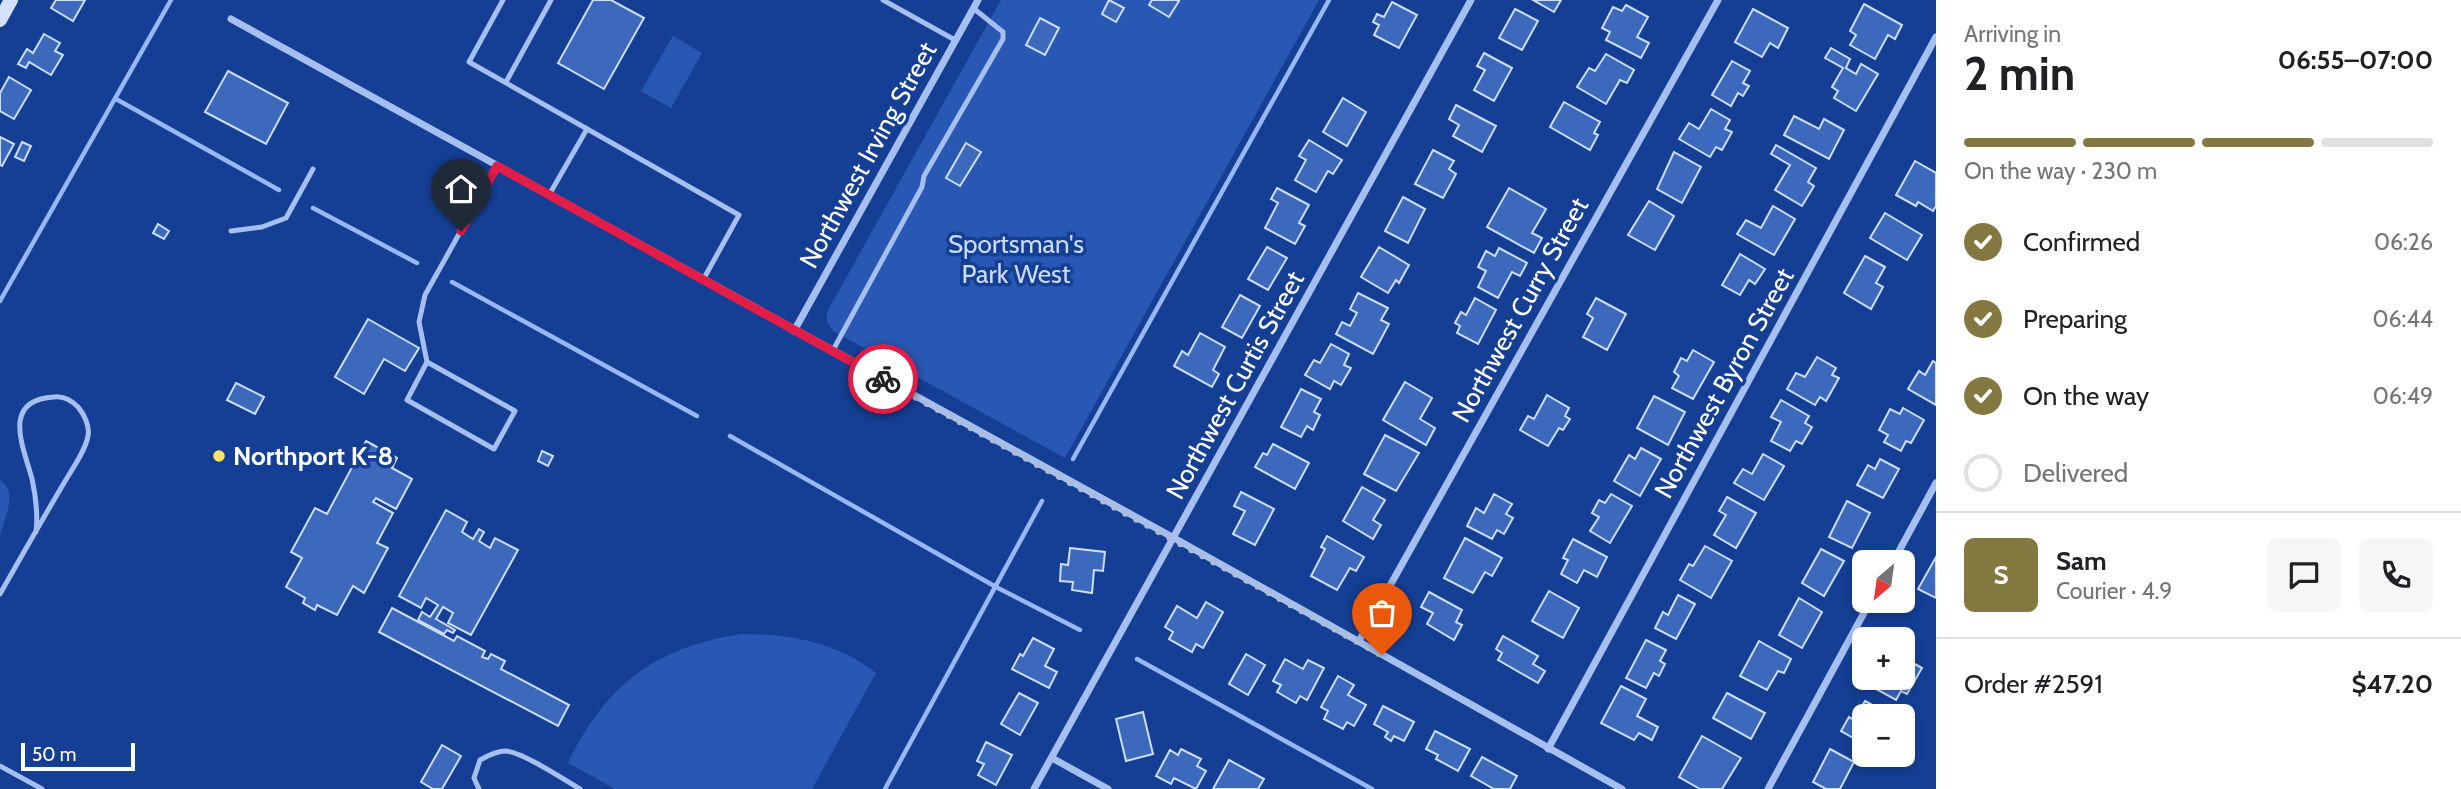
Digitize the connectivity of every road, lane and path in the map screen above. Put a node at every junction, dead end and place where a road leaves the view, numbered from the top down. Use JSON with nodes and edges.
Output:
{"nodes":[{"id":1,"x":11,"y":0,"type":"edge"},
{"id":2,"x":503,"y":0,"type":"edge"},
{"id":3,"x":551,"y":0,"type":"edge"},
{"id":4,"x":883,"y":0,"type":"edge"},
{"id":5,"x":978,"y":0,"type":"edge"},
{"id":6,"x":1471,"y":0,"type":"edge"},
{"id":7,"x":1718,"y":0,"type":"edge"},
{"id":8,"x":974,"y":8,"type":"junction"},
{"id":9,"x":232,"y":19,"type":"dead end"},
{"id":10,"x":0,"y":20,"type":"edge"},
{"id":11,"x":1936,"y":37,"type":"edge"},
{"id":12,"x":956,"y":40,"type":"junction"},
{"id":13,"x":506,"y":82,"type":"junction"},
{"id":14,"x":587,"y":129,"type":"junction"},
{"id":15,"x":497,"y":166,"type":"junction"},
{"id":16,"x":313,"y":169,"type":"dead end"},
{"id":17,"x":550,"y":195,"type":"junction"},
{"id":18,"x":231,"y":231,"type":"dead end"},
{"id":19,"x":703,"y":280,"type":"junction"},
{"id":20,"x":794,"y":331,"type":"junction"},
{"id":21,"x":832,"y":352,"type":"junction"},
{"id":22,"x":427,"y":362,"type":"junction"},
{"id":23,"x":1936,"y":482,"type":"edge"},
{"id":24,"x":36,"y":532,"type":"junction"},
{"id":25,"x":1174,"y":538,"type":"junction"},
{"id":26,"x":1899,"y":550,"type":"edge"},
{"id":27,"x":0,"y":594,"type":"edge"},
{"id":28,"x":1864,"y":613,"type":"edge"},
{"id":29,"x":1359,"y":642,"type":"junction"},
{"id":30,"x":1548,"y":749,"type":"junction"},
{"id":31,"x":1052,"y":758,"type":"junction"},
{"id":32,"x":0,"y":766,"type":"edge"},
{"id":33,"x":567,"y":782,"type":"junction"},
{"id":34,"x":43,"y":789,"type":"edge"},
{"id":35,"x":479,"y":789,"type":"edge"},
{"id":36,"x":563,"y":789,"type":"edge"},
{"id":37,"x":580,"y":789,"type":"edge"},
{"id":38,"x":1034,"y":789,"type":"edge"},
{"id":39,"x":1108,"y":789,"type":"edge"},
{"id":40,"x":1622,"y":789,"type":"edge"},
{"id":41,"x":1768,"y":789,"type":"edge"}],
"edges":[{"from":1,"to":10,"type":"main road"},
{"from":2,"to":13,"type":"lane"},
{"from":3,"to":13,"type":"lane"},
{"from":4,"to":12,"type":"lane"},
{"from":5,"to":8,"type":"street","name":"Northwest Irving Street"},
{"from":6,"to":25,"type":"street","name":"Northwest Curtis Street"},
{"from":7,"to":29,"type":"street","name":"Northwest Curry Street"},
{"from":8,"to":12,"type":"street","name":"Northwest Irving Street"},
{"from":8,"to":21,"type":"lane"},
{"from":9,"to":15,"type":"street"},
{"from":11,"to":30,"type":"street","name":"Northwest Byron Street"},
{"from":12,"to":20,"type":"street","name":"Northwest Irving Street"},
{"from":13,"to":14,"type":"lane"},
{"from":14,"to":17,"type":"lane"},
{"from":14,"to":19,"type":"lane"},
{"from":15,"to":17,"type":"street"},
{"from":15,"to":22,"type":"lane"},
{"from":16,"to":18,"type":"lane"},
{"from":17,"to":19,"type":"street"},
{"from":19,"to":20,"type":"street"},
{"from":20,"to":21,"type":"street"},
{"from":21,"to":25,"type":"street"},
{"from":22,"to":22,"type":"lane"},
{"from":23,"to":26,"type":"street"},
{"from":24,"to":24,"type":"lane"},
{"from":24,"to":27,"type":"lane"},
{"from":25,"to":29,"type":"street"},
{"from":25,"to":31,"type":"street","name":"Northwest Curtis Street"},
{"from":28,"to":41,"type":"street"},
{"from":29,"to":30,"type":"street"},
{"from":30,"to":40,"type":"street"},
{"from":31,"to":38,"type":"street","name":"Northwest Curtis Street"},
{"from":31,"to":39,"type":"street"},
{"from":32,"to":34,"type":"lane"},
{"from":33,"to":35,"type":"lane"},
{"from":33,"to":36,"type":"lane"},
{"from":33,"to":37,"type":"lane"}]}
